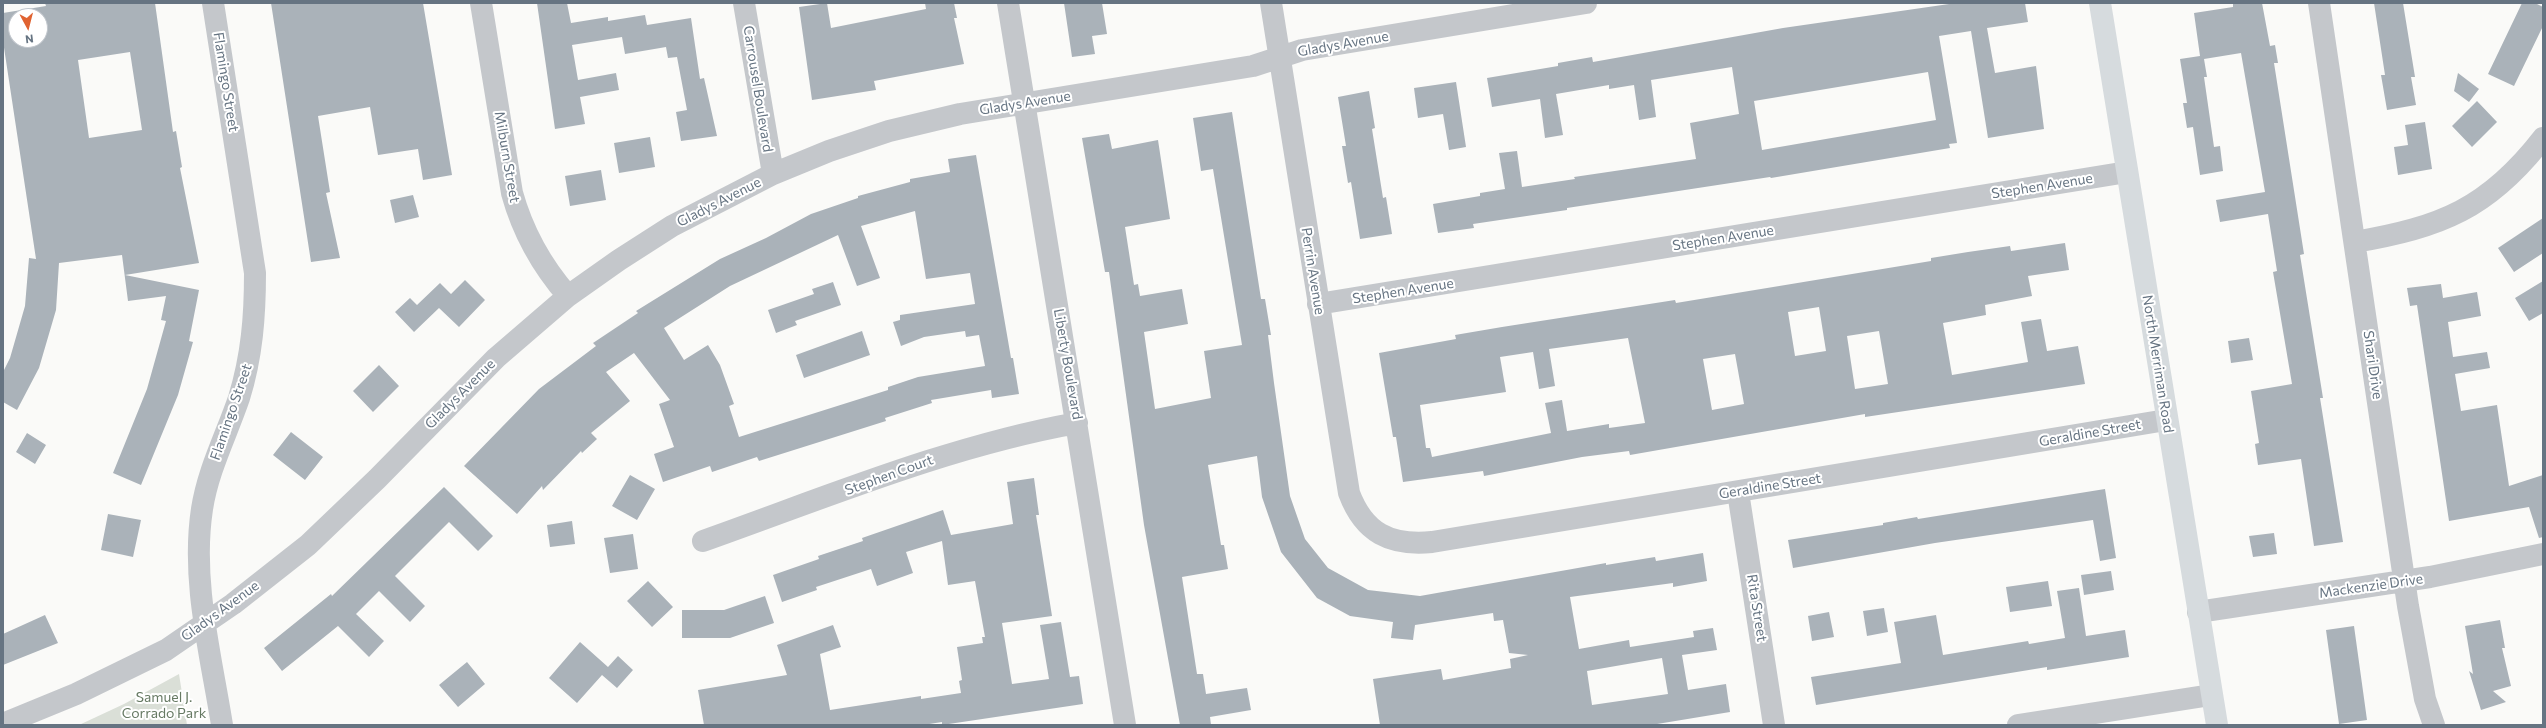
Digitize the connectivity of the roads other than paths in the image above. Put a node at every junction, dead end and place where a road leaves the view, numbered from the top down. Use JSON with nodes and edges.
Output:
{"nodes":[{"id":1,"x":213,"y":3,"type":"edge"},
{"id":2,"x":481,"y":3,"type":"edge"},
{"id":3,"x":744,"y":3,"type":"edge"},
{"id":4,"x":1008,"y":3,"type":"edge"},
{"id":5,"x":1271,"y":3,"type":"edge"},
{"id":6,"x":1586,"y":3,"type":"edge"},
{"id":7,"x":2100,"y":3,"type":"edge"},
{"id":8,"x":2319,"y":3,"type":"edge"},
{"id":9,"x":1524,"y":8,"type":"edge"},
{"id":10,"x":1280,"y":57,"type":"junction"},
{"id":11,"x":1024,"y":103,"type":"junction"},
{"id":12,"x":2543,"y":138,"type":"edge"},
{"id":13,"x":2127,"y":172,"type":"junction"},
{"id":14,"x":773,"y":174,"type":"junction"},
{"id":15,"x":2355,"y":242,"type":"junction"},
{"id":16,"x":568,"y":296,"type":"junction"},
{"id":17,"x":1318,"y":304,"type":"junction"},
{"id":18,"x":2166,"y":420,"type":"junction"},
{"id":19,"x":1077,"y":423,"type":"junction"},
{"id":20,"x":1738,"y":492,"type":"junction"},
{"id":21,"x":1375,"y":531,"type":"joint"},
{"id":22,"x":704,"y":541,"type":"dead end"},
{"id":23,"x":2543,"y":554,"type":"edge"},
{"id":24,"x":2404,"y":581,"type":"junction"},
{"id":25,"x":2198,"y":612,"type":"junction"},
{"id":26,"x":206,"y":621,"type":"junction"},
{"id":27,"x":2211,"y":695,"type":"junction"},
{"id":28,"x":3,"y":724,"type":"edge"},
{"id":29,"x":222,"y":725,"type":"edge"},
{"id":30,"x":1125,"y":725,"type":"edge"},
{"id":31,"x":1774,"y":725,"type":"edge"},
{"id":32,"x":2018,"y":725,"type":"edge"},
{"id":33,"x":2216,"y":725,"type":"edge"},
{"id":34,"x":2434,"y":725,"type":"edge"}],
"edges":[{"from":1,"to":26,"type":"street","name":"Flamingo Street"},
{"from":2,"to":16,"type":"street","name":"Milburn Street"},
{"from":3,"to":14,"type":"street","name":"Carrousel Boulevard"},
{"from":4,"to":11,"type":"street","name":"Liberty Boulevard"},
{"from":5,"to":10,"type":"street","name":"Perrin Avenue"},
{"from":6,"to":9,"type":"street","name":"Gladys Avenue"},
{"from":7,"to":13,"type":"main road","name":"North Merriman Road"},
{"from":8,"to":15,"type":"street","name":"Shari Drive"},
{"from":9,"to":10,"type":"street","name":"Gladys Avenue"},
{"from":10,"to":11,"type":"street","name":"Gladys Avenue"},
{"from":10,"to":17,"type":"street","name":"Perrin Avenue"},
{"from":11,"to":14,"type":"street","name":"Gladys Avenue"},
{"from":11,"to":19,"type":"street","name":"Liberty Boulevard"},
{"from":12,"to":15,"type":"street"},
{"from":13,"to":17,"type":"street","name":"Stephen Avenue"},
{"from":13,"to":18,"type":"main road","name":"North Merriman Road"},
{"from":14,"to":16,"type":"street","name":"Gladys Avenue"},
{"from":15,"to":24,"type":"street","name":"Shari Drive"},
{"from":16,"to":26,"type":"street","name":"Gladys Avenue"},
{"from":17,"to":21,"type":"street","name":"Perrin Avenue"},
{"from":18,"to":20,"type":"street","name":"Geraldine Street"},
{"from":18,"to":25,"type":"main road","name":"North Merriman Road"},
{"from":19,"to":22,"type":"street","name":"Stephen Court"},
{"from":19,"to":30,"type":"street","name":"Liberty Boulevard"},
{"from":20,"to":21,"type":"street","name":"Geraldine Street"},
{"from":20,"to":31,"type":"street","name":"Rita Street"},
{"from":23,"to":24,"type":"street","name":"Mackenzie Drive"},
{"from":24,"to":25,"type":"street","name":"Mackenzie Drive"},
{"from":24,"to":34,"type":"street","name":"Shari Drive"},
{"from":25,"to":27,"type":"main road","name":"North Merriman Road"},
{"from":26,"to":28,"type":"street","name":"Gladys Avenue"},
{"from":26,"to":29,"type":"street","name":"Flamingo Street"},
{"from":27,"to":32,"type":"street"},
{"from":27,"to":33,"type":"main road","name":"North Merriman Road"}]}
